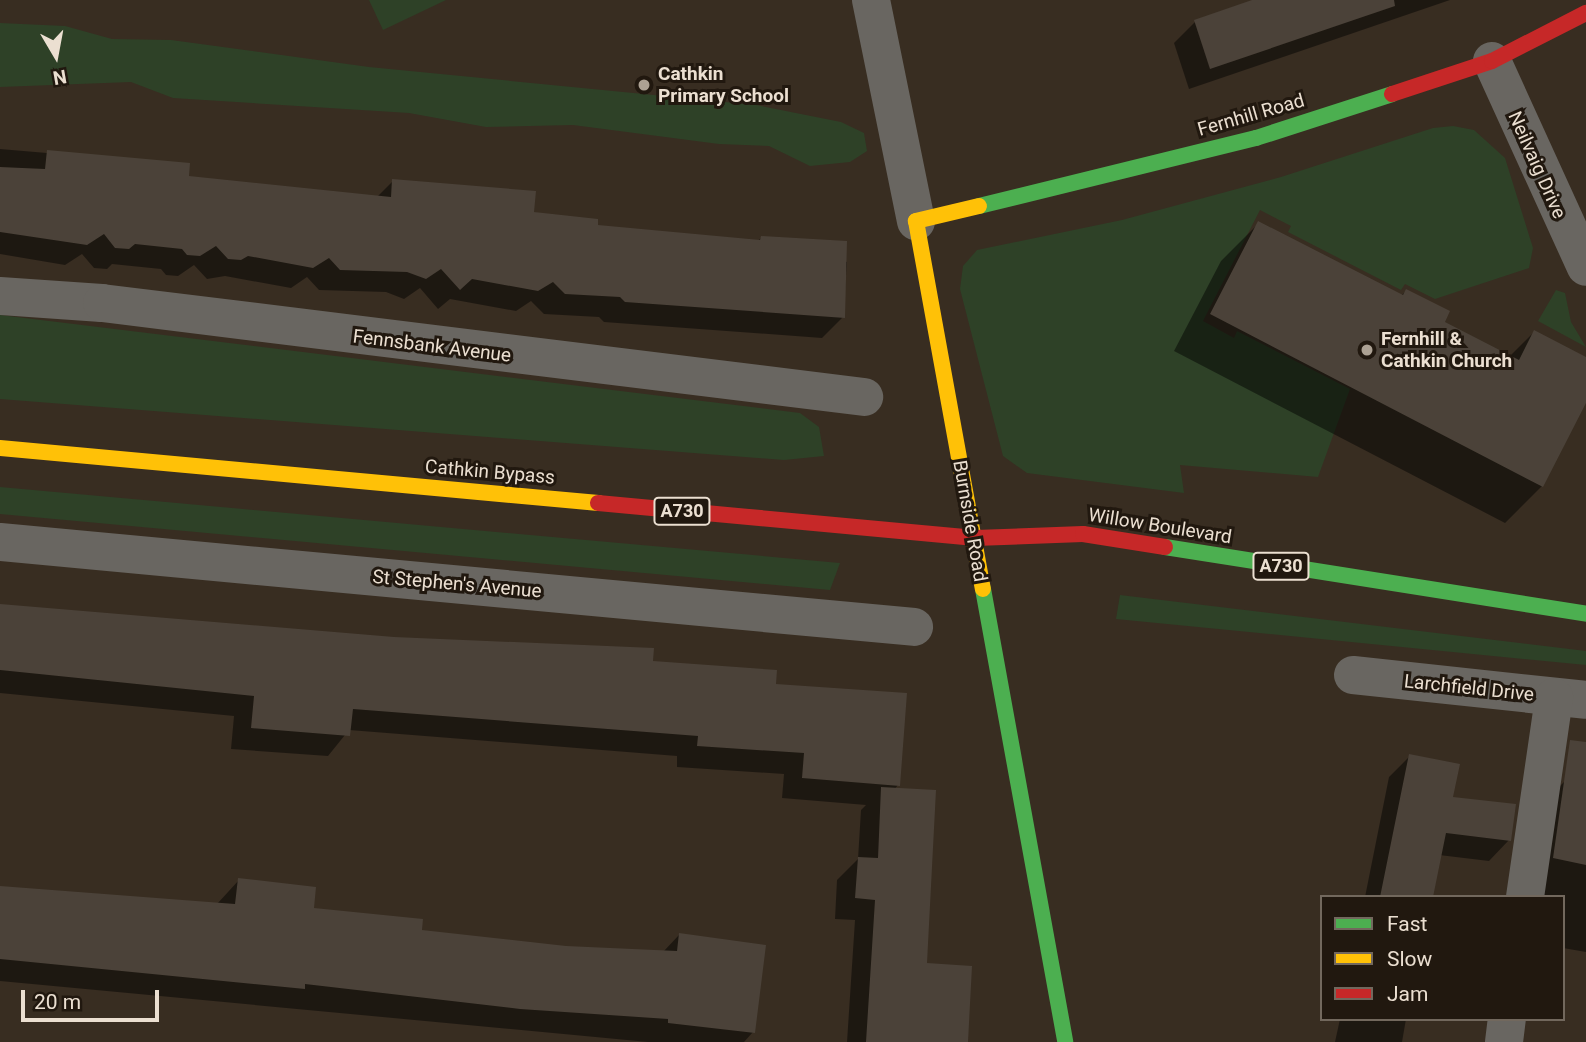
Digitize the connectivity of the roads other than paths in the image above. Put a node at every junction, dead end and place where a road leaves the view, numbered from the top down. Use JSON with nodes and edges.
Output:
{"nodes":[{"id":1,"x":871,"y":0,"type":"edge"},
{"id":2,"x":1586,"y":13,"type":"edge"},
{"id":3,"x":1492,"y":61,"type":"junction"},
{"id":4,"x":916,"y":221,"type":"junction"},
{"id":5,"x":1586,"y":267,"type":"edge"},
{"id":6,"x":0,"y":296,"type":"edge"},
{"id":7,"x":864,"y":397,"type":"dead end"},
{"id":8,"x":0,"y":448,"type":"edge"},
{"id":9,"x":975,"y":538,"type":"junction"},
{"id":10,"x":0,"y":541,"type":"edge"},
{"id":11,"x":1586,"y":614,"type":"edge"},
{"id":12,"x":914,"y":627,"type":"dead end"},
{"id":13,"x":1353,"y":675,"type":"dead end"},
{"id":14,"x":1570,"y":699,"type":"edge"},
{"id":15,"x":1525,"y":895,"type":"edge"},
{"id":16,"x":1507,"y":1021,"type":"edge"},
{"id":17,"x":1065,"y":1042,"type":"edge"},
{"id":18,"x":1504,"y":1042,"type":"edge"}],
"edges":[{"from":1,"to":4,"type":"street","name":"Burnside Road"},
{"from":2,"to":3,"type":"main road","name":"Fernhill Road"},
{"from":3,"to":4,"type":"main road","name":"Fernhill Road"},
{"from":3,"to":5,"type":"street","name":"Neilvaig Drive"},
{"from":4,"to":9,"type":"main road","name":"Burnside Road"},
{"from":6,"to":7,"type":"street","name":"Fennsbank Avenue"},
{"from":8,"to":9,"type":"main road","name":"Cathkin Bypass","number":"A730"},
{"from":9,"to":11,"type":"main road","name":"Willow Boulevard","number":"A730"},
{"from":9,"to":17,"type":"main road","name":"Burnside Road"},
{"from":10,"to":12,"type":"street","name":"St Stephen's Avenue"},
{"from":13,"to":14,"type":"street","name":"Larchfield Drive"},
{"from":14,"to":15,"type":"street"},
{"from":16,"to":18,"type":"street"}]}
